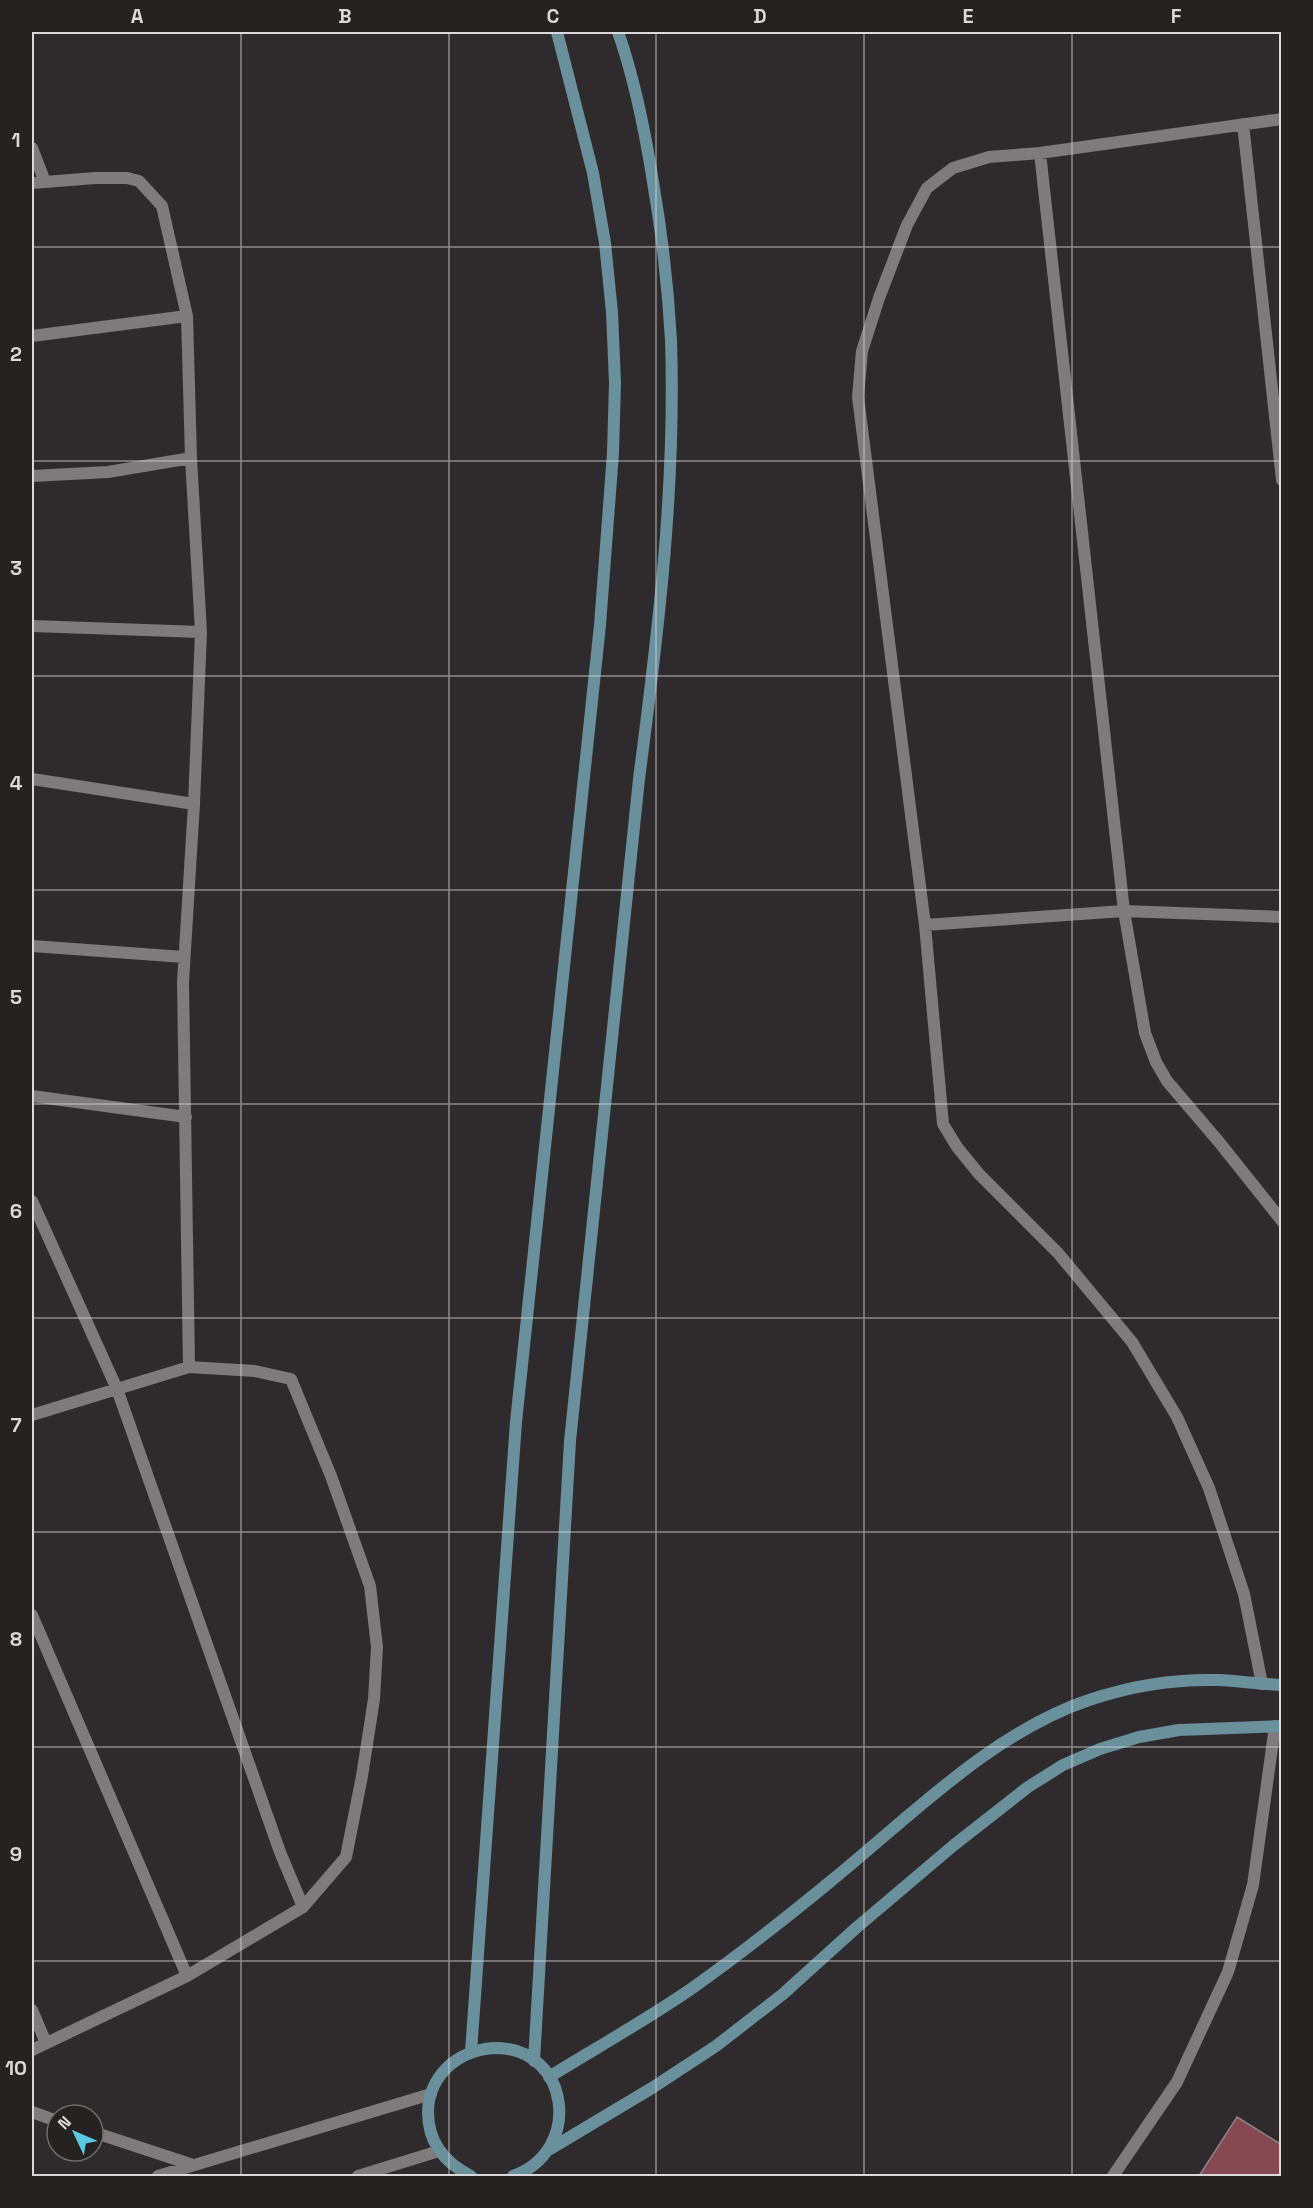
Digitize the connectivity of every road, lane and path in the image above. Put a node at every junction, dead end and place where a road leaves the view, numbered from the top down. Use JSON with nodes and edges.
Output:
{"nodes":[{"id":1,"x":557,"y":32,"type":"edge"},
{"id":2,"x":618,"y":32,"type":"edge"},
{"id":3,"x":1281,"y":119,"type":"edge"},
{"id":4,"x":1243,"y":124,"type":"junction"},
{"id":5,"x":32,"y":148,"type":"edge"},
{"id":6,"x":1040,"y":153,"type":"junction"},
{"id":7,"x":45,"y":182,"type":"junction"},
{"id":8,"x":32,"y":183,"type":"edge"},
{"id":9,"x":187,"y":316,"type":"junction"},
{"id":10,"x":32,"y":336,"type":"edge"},
{"id":11,"x":192,"y":458,"type":"junction"},
{"id":12,"x":32,"y":476,"type":"edge"},
{"id":13,"x":1281,"y":480,"type":"edge"},
{"id":14,"x":32,"y":626,"type":"edge"},
{"id":15,"x":201,"y":632,"type":"junction"},
{"id":16,"x":32,"y":779,"type":"edge"},
{"id":17,"x":194,"y":804,"type":"junction"},
{"id":18,"x":1124,"y":912,"type":"junction"},
{"id":19,"x":1281,"y":917,"type":"edge"},
{"id":20,"x":925,"y":926,"type":"junction"},
{"id":21,"x":32,"y":946,"type":"edge"},
{"id":22,"x":184,"y":957,"type":"junction"},
{"id":23,"x":32,"y":1096,"type":"edge"},
{"id":24,"x":186,"y":1117,"type":"junction"},
{"id":25,"x":32,"y":1201,"type":"edge"},
{"id":26,"x":1281,"y":1221,"type":"edge"},
{"id":27,"x":189,"y":1367,"type":"junction"},
{"id":28,"x":117,"y":1389,"type":"junction"},
{"id":29,"x":32,"y":1415,"type":"edge"},
{"id":30,"x":32,"y":1615,"type":"edge"},
{"id":31,"x":1262,"y":1684,"type":"junction"},
{"id":32,"x":1281,"y":1685,"type":"edge"},
{"id":33,"x":1278,"y":1726,"type":"edge"},
{"id":34,"x":303,"y":1906,"type":"junction"},
{"id":35,"x":187,"y":1976,"type":"junction"},
{"id":36,"x":32,"y":2010,"type":"edge"},
{"id":37,"x":46,"y":2043,"type":"junction"},
{"id":38,"x":32,"y":2050,"type":"edge"},
{"id":39,"x":471,"y":2052,"type":"junction"},
{"id":40,"x":534,"y":2061,"type":"junction"},
{"id":41,"x":549,"y":2077,"type":"junction"},
{"id":42,"x":431,"y":2094,"type":"junction"},
{"id":43,"x":105,"y":2136,"type":"edge"},
{"id":44,"x":550,"y":2149,"type":"junction"},
{"id":45,"x":439,"y":2151,"type":"junction"},
{"id":46,"x":193,"y":2165,"type":"junction"},
{"id":47,"x":456,"y":2172,"type":"edge"},
{"id":48,"x":526,"y":2174,"type":"edge"},
{"id":49,"x":158,"y":2176,"type":"edge"},
{"id":50,"x":358,"y":2176,"type":"edge"},
{"id":51,"x":471,"y":2176,"type":"edge"},
{"id":52,"x":513,"y":2176,"type":"edge"},
{"id":53,"x":1113,"y":2176,"type":"edge"}],
"edges":[{"from":1,"to":39,"type":"street"},
{"from":2,"to":40,"type":"street"},
{"from":3,"to":4,"type":"street"},
{"from":4,"to":6,"type":"street"},
{"from":4,"to":13,"type":"street"},
{"from":5,"to":7,"type":"street"},
{"from":6,"to":18,"type":"street"},
{"from":6,"to":20,"type":"street"},
{"from":7,"to":8,"type":"street"},
{"from":7,"to":9,"type":"street"},
{"from":9,"to":10,"type":"street"},
{"from":9,"to":11,"type":"street"},
{"from":11,"to":12,"type":"street"},
{"from":11,"to":15,"type":"street"},
{"from":14,"to":15,"type":"street"},
{"from":15,"to":17,"type":"street"},
{"from":16,"to":17,"type":"street"},
{"from":17,"to":22,"type":"street"},
{"from":18,"to":19,"type":"street"},
{"from":18,"to":20,"type":"street"},
{"from":18,"to":26,"type":"street"},
{"from":20,"to":31,"type":"street"},
{"from":21,"to":22,"type":"street"},
{"from":22,"to":24,"type":"street"},
{"from":23,"to":24,"type":"street"},
{"from":24,"to":27,"type":"street"},
{"from":25,"to":28,"type":"street"},
{"from":27,"to":28,"type":"street"},
{"from":27,"to":34,"type":"street"},
{"from":28,"to":29,"type":"street"},
{"from":28,"to":34,"type":"street"},
{"from":30,"to":35,"type":"street"},
{"from":31,"to":32,"type":"street"},
{"from":31,"to":41,"type":"street"},
{"from":33,"to":44,"type":"street"},
{"from":33,"to":53,"type":"street"},
{"from":34,"to":35,"type":"street"},
{"from":35,"to":37,"type":"street"},
{"from":36,"to":37,"type":"street"},
{"from":37,"to":38,"type":"street"},
{"from":39,"to":40,"type":"street"},
{"from":39,"to":42,"type":"street"},
{"from":40,"to":41,"type":"street"},
{"from":41,"to":44,"type":"street"},
{"from":42,"to":45,"type":"street"},
{"from":42,"to":46,"type":"street"},
{"from":43,"to":46,"type":"street"},
{"from":44,"to":48,"type":"street"},
{"from":45,"to":47,"type":"street"},
{"from":45,"to":50,"type":"street"},
{"from":46,"to":49,"type":"street"},
{"from":47,"to":51,"type":"street"},
{"from":48,"to":52,"type":"street"}]}
